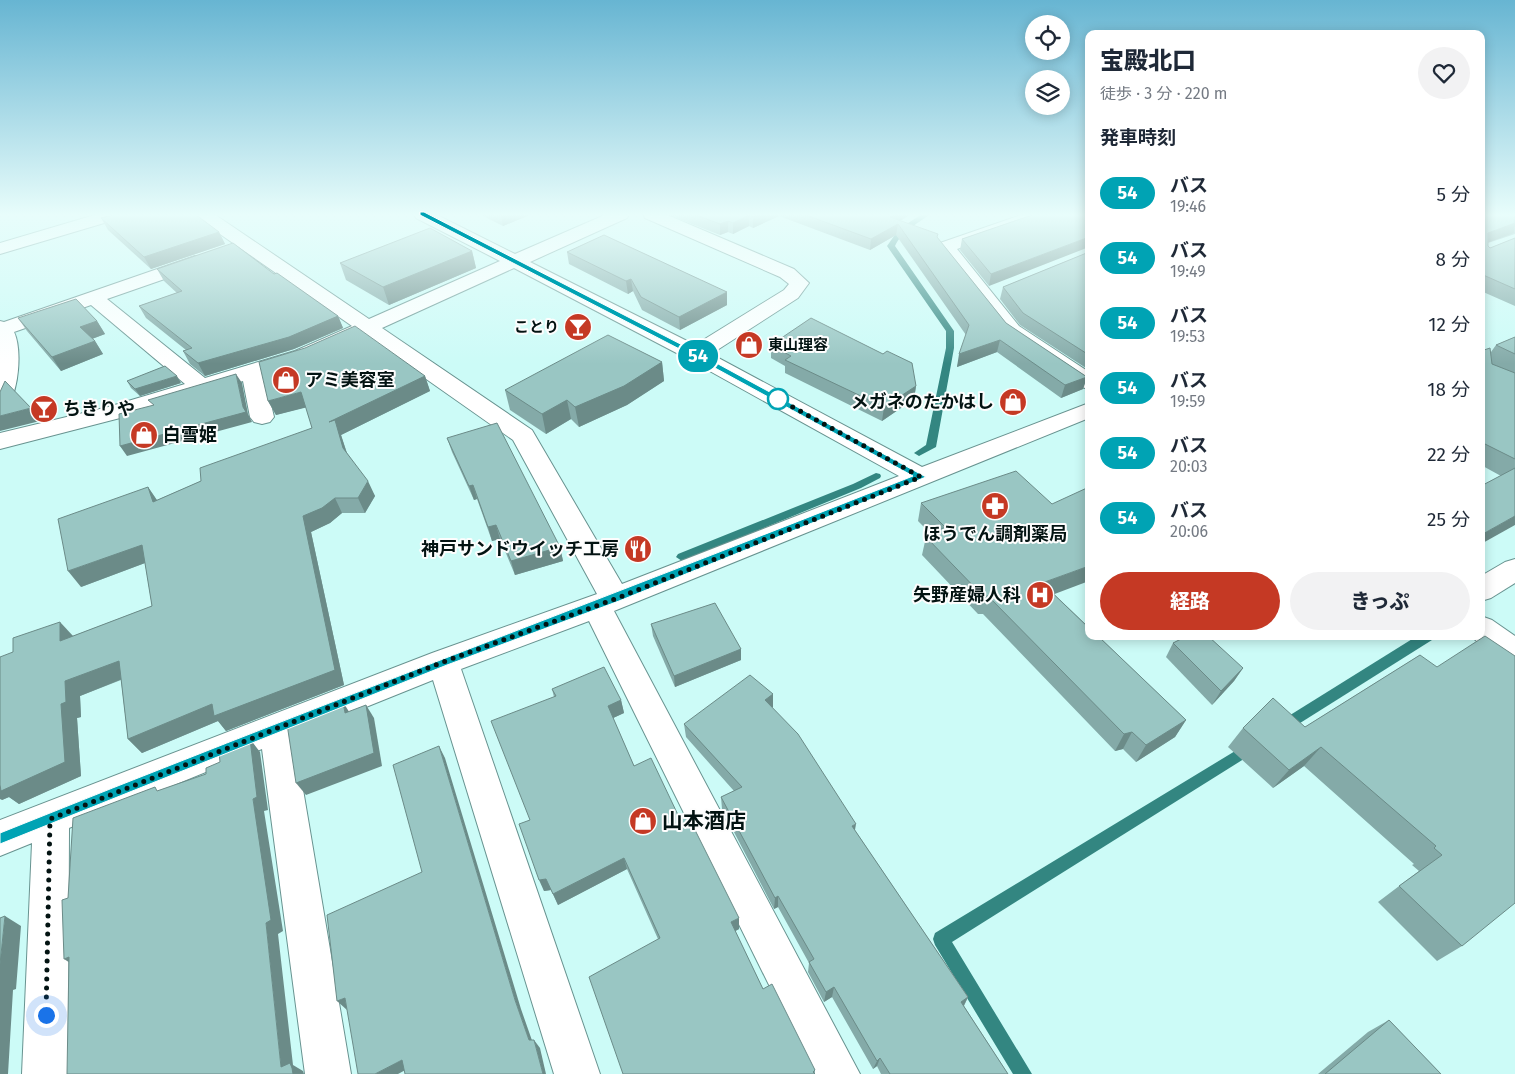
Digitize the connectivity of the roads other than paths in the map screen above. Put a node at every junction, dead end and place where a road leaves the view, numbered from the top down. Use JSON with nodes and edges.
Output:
{"nodes":[{"id":1,"x":189,"y":264,"type":"edge"},
{"id":2,"x":254,"y":264,"type":"edge"},
{"id":3,"x":508,"y":264,"type":"edge"},
{"id":4,"x":517,"y":264,"type":"edge"},
{"id":5,"x":767,"y":264,"type":"edge"},
{"id":6,"x":964,"y":264,"type":"edge"},
{"id":7,"x":94,"y":298,"type":"junction"},
{"id":8,"x":366,"y":326,"type":"junction"},
{"id":9,"x":2,"y":328,"type":"edge"},
{"id":10,"x":696,"y":354,"type":"junction"},
{"id":11,"x":3,"y":371,"type":"edge"},
{"id":12,"x":252,"y":372,"type":"junction"},
{"id":13,"x":1085,"y":379,"type":"edge"},
{"id":14,"x":200,"y":385,"type":"junction"},
{"id":15,"x":0,"y":400,"type":"edge"},
{"id":16,"x":1085,"y":412,"type":"edge"},
{"id":17,"x":262,"y":417,"type":"dead end"},
{"id":18,"x":0,"y":441,"type":"edge"},
{"id":19,"x":921,"y":477,"type":"junction"},
{"id":20,"x":1515,"y":569,"type":"edge"},
{"id":21,"x":1485,"y":588,"type":"edge"},
{"id":22,"x":606,"y":602,"type":"junction"},
{"id":23,"x":1485,"y":631,"type":"edge"},
{"id":24,"x":1515,"y":652,"type":"edge"},
{"id":25,"x":443,"y":662,"type":"junction"},
{"id":26,"x":276,"y":729,"type":"junction"},
{"id":27,"x":50,"y":819,"type":"junction"},
{"id":28,"x":0,"y":838,"type":"edge"},
{"id":29,"x":45,"y":1074,"type":"edge"},
{"id":30,"x":328,"y":1074,"type":"edge"},
{"id":31,"x":577,"y":1074,"type":"edge"},
{"id":32,"x":837,"y":1074,"type":"edge"}],
"edges":[{"from":1,"to":7,"type":"street"},
{"from":2,"to":8,"type":"street"},
{"from":3,"to":8,"type":"street"},
{"from":4,"to":10,"type":"street"},
{"from":5,"to":10,"type":"street"},
{"from":6,"to":13,"type":"street"},
{"from":7,"to":9,"type":"street"},
{"from":7,"to":14,"type":"street"},
{"from":8,"to":12,"type":"street"},
{"from":8,"to":22,"type":"street"},
{"from":9,"to":11,"type":"street"},
{"from":10,"to":19,"type":"street"},
{"from":11,"to":15,"type":"street"},
{"from":12,"to":14,"type":"street"},
{"from":12,"to":17,"type":"street"},
{"from":14,"to":18,"type":"street"},
{"from":16,"to":19,"type":"street"},
{"from":19,"to":22,"type":"street"},
{"from":20,"to":21,"type":"street"},
{"from":22,"to":25,"type":"street"},
{"from":22,"to":32,"type":"street"},
{"from":23,"to":24,"type":"street"},
{"from":25,"to":26,"type":"street"},
{"from":25,"to":31,"type":"street"},
{"from":26,"to":27,"type":"street"},
{"from":26,"to":30,"type":"street"},
{"from":27,"to":28,"type":"street"},
{"from":27,"to":29,"type":"street"}]}
